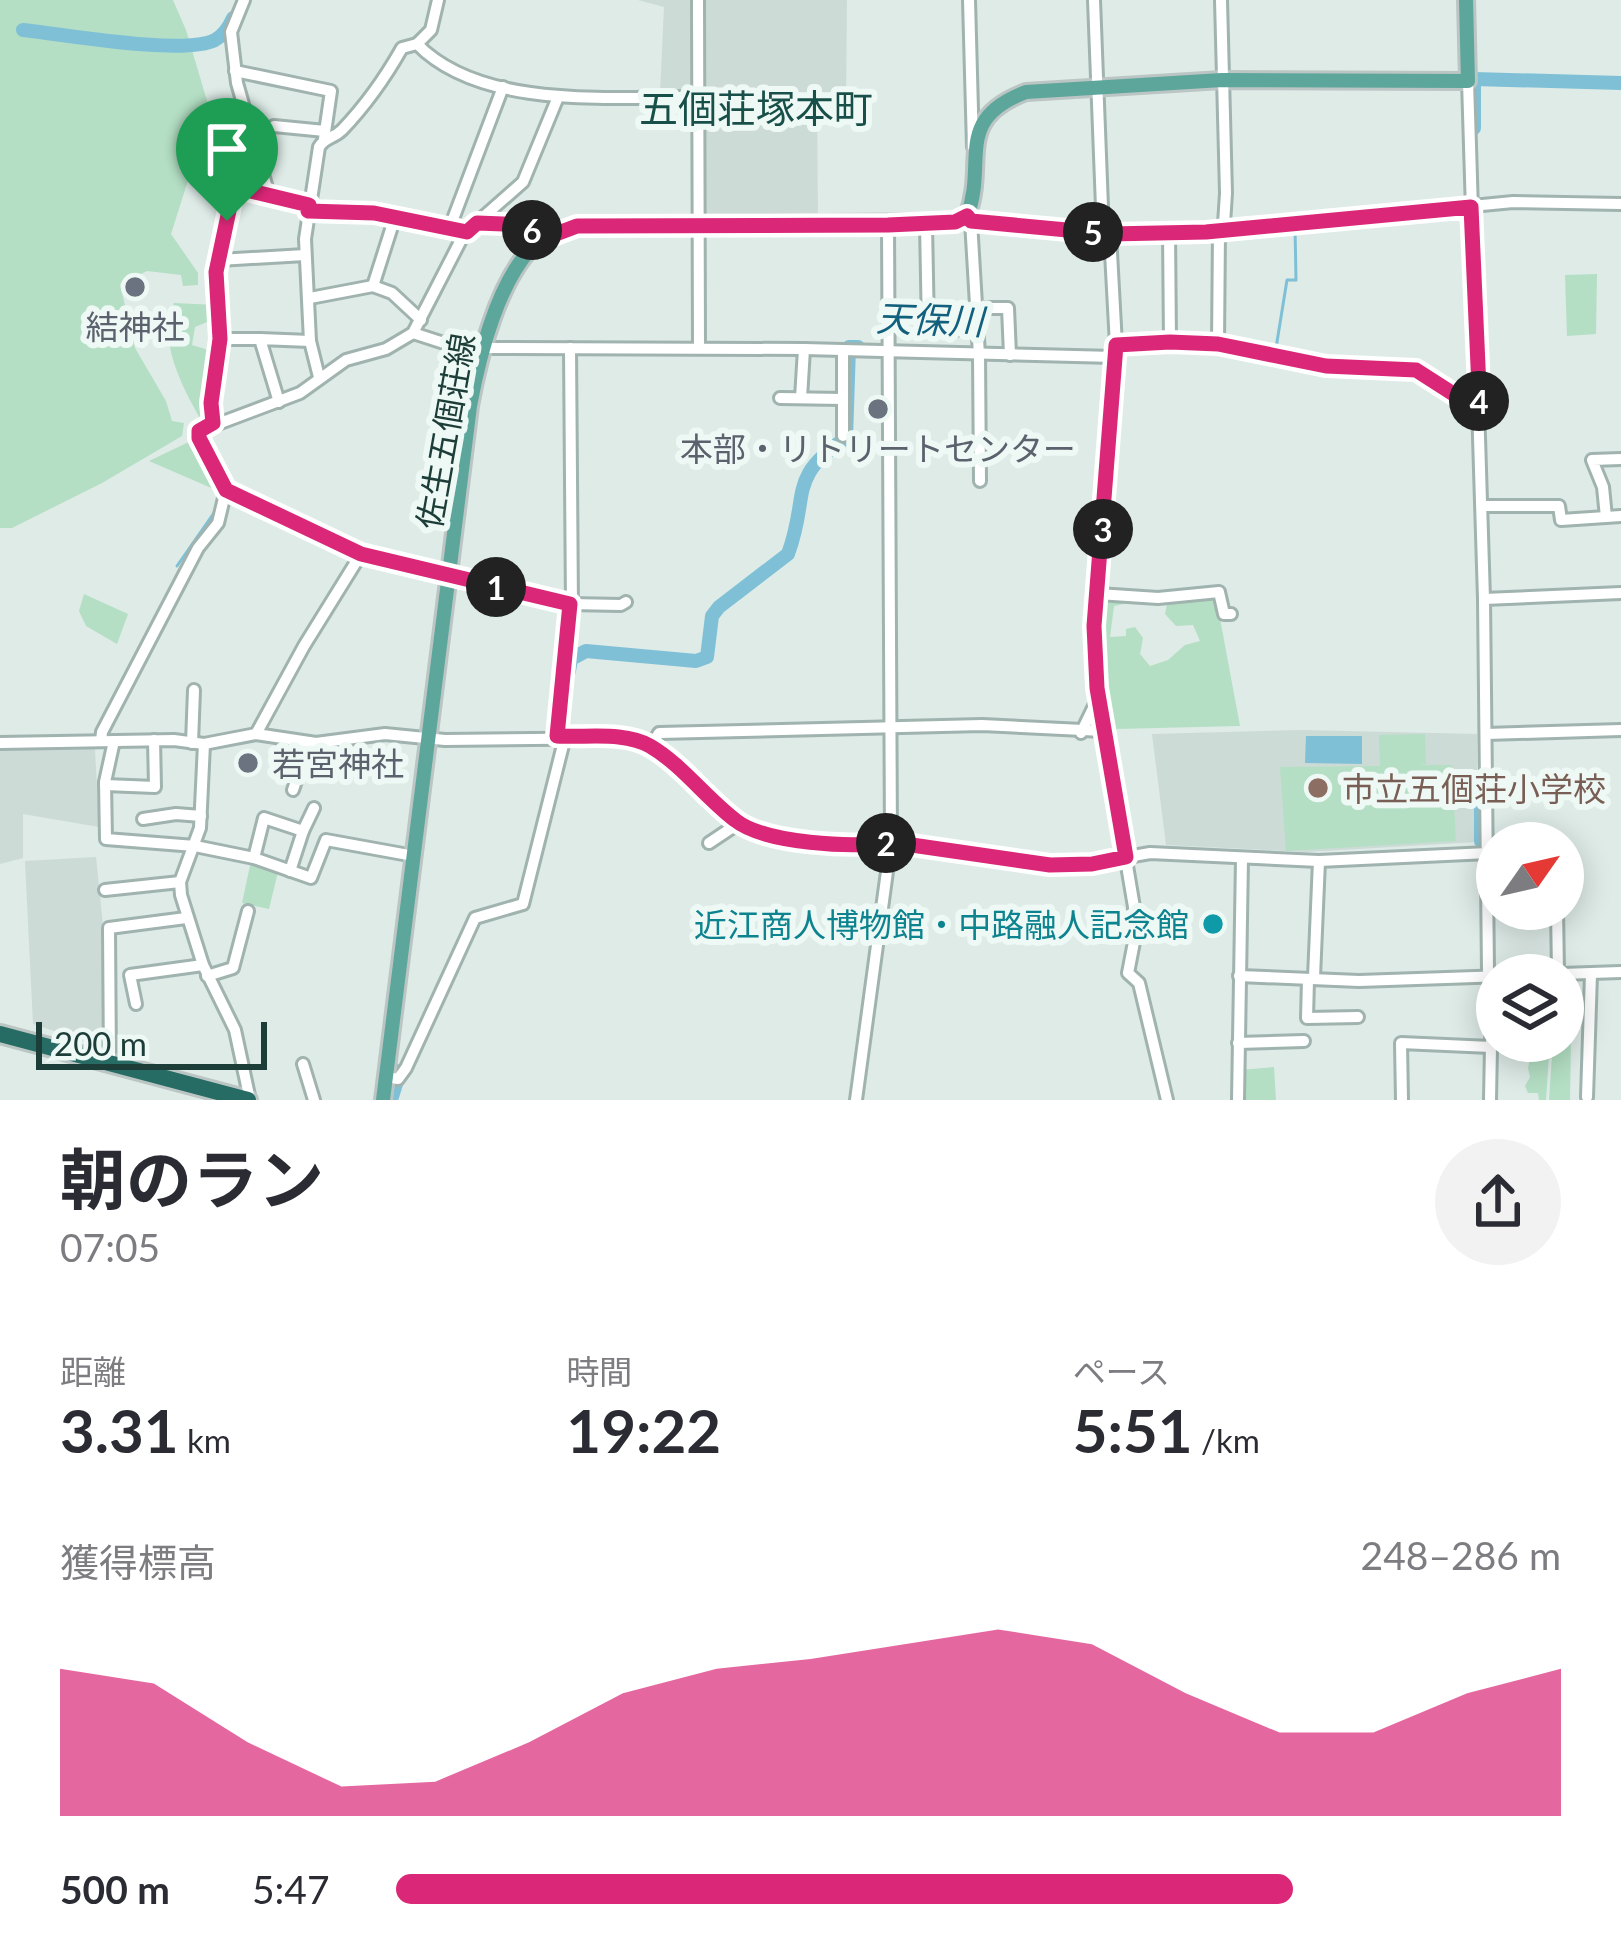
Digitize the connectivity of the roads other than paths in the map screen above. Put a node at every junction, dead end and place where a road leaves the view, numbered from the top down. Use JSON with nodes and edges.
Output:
{"nodes":[{"id":1,"x":244,"y":0,"type":"edge"},
{"id":2,"x":438,"y":0,"type":"edge"},
{"id":3,"x":698,"y":0,"type":"edge"},
{"id":4,"x":969,"y":0,"type":"edge"},
{"id":5,"x":1094,"y":0,"type":"edge"},
{"id":6,"x":1222,"y":0,"type":"edge"},
{"id":7,"x":1466,"y":0,"type":"edge"},
{"id":8,"x":418,"y":44,"type":"junction"},
{"id":9,"x":235,"y":71,"type":"junction"},
{"id":10,"x":1222,"y":80,"type":"junction"},
{"id":11,"x":1468,"y":81,"type":"junction"},
{"id":12,"x":1095,"y":86,"type":"junction"},
{"id":13,"x":503,"y":87,"type":"junction"},
{"id":14,"x":558,"y":97,"type":"junction"},
{"id":15,"x":697,"y":97,"type":"junction"},
{"id":16,"x":324,"y":135,"type":"junction"},
{"id":17,"x":251,"y":139,"type":"junction"},
{"id":18,"x":973,"y":151,"type":"junction"},
{"id":19,"x":269,"y":195,"type":"junction"},
{"id":20,"x":1621,"y":204,"type":"edge"},
{"id":21,"x":1471,"y":207,"type":"junction"},
{"id":22,"x":308,"y":208,"type":"junction"},
{"id":23,"x":394,"y":218,"type":"junction"},
{"id":24,"x":969,"y":219,"type":"junction"},
{"id":25,"x":926,"y":224,"type":"junction"},
{"id":26,"x":696,"y":225,"type":"junction"},
{"id":27,"x":888,"y":225,"type":"junction"},
{"id":28,"x":450,"y":227,"type":"junction"},
{"id":29,"x":472,"y":227,"type":"junction"},
{"id":30,"x":1222,"y":228,"type":"junction"},
{"id":31,"x":1169,"y":230,"type":"junction"},
{"id":32,"x":1107,"y":234,"type":"junction"},
{"id":33,"x":540,"y":240,"type":"junction"},
{"id":34,"x":305,"y":255,"type":"junction"},
{"id":35,"x":219,"y":260,"type":"junction"},
{"id":36,"x":373,"y":286,"type":"junction"},
{"id":37,"x":310,"y":298,"type":"junction"},
{"id":38,"x":976,"y":308,"type":"junction"},
{"id":39,"x":421,"y":320,"type":"junction"},
{"id":40,"x":976,"y":329,"type":"junction"},
{"id":41,"x":413,"y":333,"type":"junction"},
{"id":42,"x":220,"y":339,"type":"junction"},
{"id":43,"x":260,"y":339,"type":"junction"},
{"id":44,"x":1170,"y":340,"type":"junction"},
{"id":45,"x":310,"y":341,"type":"junction"},
{"id":46,"x":1218,"y":343,"type":"junction"},
{"id":47,"x":481,"y":347,"type":"junction"},
{"id":48,"x":570,"y":348,"type":"junction"},
{"id":49,"x":699,"y":348,"type":"junction"},
{"id":50,"x":804,"y":349,"type":"junction"},
{"id":51,"x":890,"y":349,"type":"junction"},
{"id":52,"x":847,"y":351,"type":"junction"},
{"id":53,"x":1115,"y":351,"type":"junction"},
{"id":54,"x":978,"y":352,"type":"junction"},
{"id":55,"x":1009,"y":352,"type":"junction"},
{"id":56,"x":319,"y":376,"type":"junction"},
{"id":57,"x":780,"y":398,"type":"dead end"},
{"id":58,"x":801,"y":398,"type":"junction"},
{"id":59,"x":843,"y":399,"type":"junction"},
{"id":60,"x":279,"y":402,"type":"junction"},
{"id":61,"x":1480,"y":411,"type":"junction"},
{"id":62,"x":213,"y":423,"type":"junction"},
{"id":63,"x":843,"y":436,"type":"dead end"},
{"id":64,"x":1621,"y":459,"type":"edge"},
{"id":65,"x":980,"y":481,"type":"dead end"},
{"id":66,"x":226,"y":490,"type":"junction"},
{"id":67,"x":1482,"y":506,"type":"junction"},
{"id":68,"x":1621,"y":516,"type":"edge"},
{"id":69,"x":1606,"y":517,"type":"junction"},
{"id":70,"x":361,"y":554,"type":"junction"},
{"id":71,"x":448,"y":575,"type":"junction"},
{"id":72,"x":1621,"y":593,"type":"edge"},
{"id":73,"x":1098,"y":594,"type":"junction"},
{"id":74,"x":1484,"y":599,"type":"junction"},
{"id":75,"x":626,"y":602,"type":"dead end"},
{"id":76,"x":570,"y":604,"type":"junction"},
{"id":77,"x":1231,"y":614,"type":"dead end"},
{"id":78,"x":194,"y":690,"type":"dead end"},
{"id":79,"x":1099,"y":697,"type":"junction"},
{"id":80,"x":890,"y":727,"type":"junction"},
{"id":81,"x":1621,"y":730,"type":"edge"},
{"id":82,"x":1103,"y":731,"type":"junction"},
{"id":83,"x":1081,"y":733,"type":"junction"},
{"id":84,"x":256,"y":734,"type":"junction"},
{"id":85,"x":1486,"y":734,"type":"junction"},
{"id":86,"x":561,"y":737,"type":"junction"},
{"id":87,"x":430,"y":738,"type":"junction"},
{"id":88,"x":154,"y":740,"type":"junction"},
{"id":89,"x":108,"y":741,"type":"junction"},
{"id":90,"x":0,"y":742,"type":"edge"},
{"id":91,"x":313,"y":742,"type":"junction"},
{"id":92,"x":198,"y":744,"type":"junction"},
{"id":93,"x":651,"y":746,"type":"junction"},
{"id":94,"x":105,"y":785,"type":"junction"},
{"id":95,"x":293,"y":790,"type":"dead end"},
{"id":96,"x":314,"y":808,"type":"dead end"},
{"id":97,"x":201,"y":816,"type":"junction"},
{"id":98,"x":143,"y":819,"type":"dead end"},
{"id":99,"x":1487,"y":822,"type":"edge"},
{"id":100,"x":739,"y":824,"type":"junction"},
{"id":101,"x":303,"y":831,"type":"junction"},
{"id":102,"x":891,"y":842,"type":"junction"},
{"id":103,"x":709,"y":843,"type":"dead end"},
{"id":104,"x":195,"y":846,"type":"junction"},
{"id":105,"x":1476,"y":854,"type":"edge"},
{"id":106,"x":414,"y":856,"type":"junction"},
{"id":107,"x":1126,"y":857,"type":"junction"},
{"id":108,"x":254,"y":858,"type":"junction"},
{"id":109,"x":1242,"y":859,"type":"junction"},
{"id":110,"x":1319,"y":861,"type":"junction"},
{"id":111,"x":290,"y":871,"type":"junction"},
{"id":112,"x":180,"y":883,"type":"junction"},
{"id":113,"x":105,"y":890,"type":"dead end"},
{"id":114,"x":248,"y":911,"type":"dead end"},
{"id":115,"x":186,"y":918,"type":"junction"},
{"id":116,"x":205,"y":970,"type":"junction"},
{"id":117,"x":1621,"y":972,"type":"edge"},
{"id":118,"x":1584,"y":974,"type":"edge"},
{"id":119,"x":1591,"y":974,"type":"junction"},
{"id":120,"x":1239,"y":976,"type":"junction"},
{"id":121,"x":1476,"y":976,"type":"edge"},
{"id":122,"x":1311,"y":979,"type":"junction"},
{"id":123,"x":136,"y":1004,"type":"dead end"},
{"id":124,"x":1358,"y":1017,"type":"dead end"},
{"id":125,"x":0,"y":1034,"type":"edge"},
{"id":126,"x":1304,"y":1041,"type":"dead end"},
{"id":127,"x":1238,"y":1042,"type":"junction"},
{"id":128,"x":1476,"y":1046,"type":"edge"},
{"id":129,"x":1491,"y":1062,"type":"edge"},
{"id":130,"x":110,"y":1064,"type":"junction"},
{"id":131,"x":303,"y":1064,"type":"dead end"},
{"id":132,"x":393,"y":1078,"type":"junction"},
{"id":133,"x":173,"y":1091,"type":"edge"},
{"id":134,"x":1587,"y":1097,"type":"dead end"},
{"id":135,"x":249,"y":1100,"type":"edge"},
{"id":136,"x":314,"y":1100,"type":"edge"},
{"id":137,"x":383,"y":1100,"type":"edge"},
{"id":138,"x":856,"y":1100,"type":"edge"},
{"id":139,"x":1167,"y":1100,"type":"edge"},
{"id":140,"x":1238,"y":1100,"type":"edge"},
{"id":141,"x":1402,"y":1100,"type":"edge"},
{"id":142,"x":1490,"y":1100,"type":"edge"}],
"edges":[{"from":1,"to":9,"type":"street"},
{"from":2,"to":8,"type":"street"},
{"from":3,"to":15,"type":"street"},
{"from":4,"to":18,"type":"street"},
{"from":5,"to":12,"type":"street"},
{"from":6,"to":10,"type":"street"},
{"from":7,"to":11,"type":"main road"},
{"from":8,"to":13,"type":"street"},
{"from":8,"to":16,"type":"street"},
{"from":9,"to":16,"type":"street"},
{"from":9,"to":17,"type":"street"},
{"from":10,"to":11,"type":"main road"},
{"from":10,"to":12,"type":"main road"},
{"from":10,"to":30,"type":"street"},
{"from":11,"to":21,"type":"street"},
{"from":12,"to":18,"type":"main road"},
{"from":12,"to":32,"type":"street"},
{"from":13,"to":14,"type":"street"},
{"from":13,"to":28,"type":"street"},
{"from":14,"to":15,"type":"street"},
{"from":14,"to":29,"type":"street"},
{"from":15,"to":26,"type":"street"},
{"from":16,"to":17,"type":"street"},
{"from":16,"to":22,"type":"street"},
{"from":17,"to":19,"type":"street"},
{"from":18,"to":24,"type":"main road"},
{"from":19,"to":22,"type":"street"},
{"from":19,"to":35,"type":"street"},
{"from":20,"to":21,"type":"street"},
{"from":21,"to":30,"type":"street"},
{"from":21,"to":61,"type":"street"},
{"from":22,"to":23,"type":"street"},
{"from":22,"to":34,"type":"street"},
{"from":23,"to":28,"type":"street"},
{"from":23,"to":36,"type":"street"},
{"from":24,"to":25,"type":"main road"},
{"from":24,"to":32,"type":"street"},
{"from":24,"to":38,"type":"street"},
{"from":25,"to":27,"type":"main road"},
{"from":25,"to":40,"type":"street"},
{"from":26,"to":27,"type":"main road"},
{"from":26,"to":33,"type":"main road"},
{"from":26,"to":49,"type":"street"},
{"from":27,"to":51,"type":"street"},
{"from":28,"to":29,"type":"street"},
{"from":29,"to":33,"type":"street"},
{"from":29,"to":39,"type":"street"},
{"from":30,"to":31,"type":"street"},
{"from":30,"to":46,"type":"street"},
{"from":31,"to":32,"type":"street"},
{"from":31,"to":44,"type":"street"},
{"from":32,"to":53,"type":"street"},
{"from":33,"to":47,"type":"main road","name":"佐生五個荘線"},
{"from":34,"to":35,"type":"street"},
{"from":34,"to":37,"type":"street"},
{"from":35,"to":42,"type":"street"},
{"from":36,"to":37,"type":"street"},
{"from":36,"to":39,"type":"street"},
{"from":37,"to":45,"type":"street"},
{"from":38,"to":40,"type":"street"},
{"from":38,"to":55,"type":"street"},
{"from":39,"to":41,"type":"street"},
{"from":40,"to":54,"type":"street"},
{"from":41,"to":47,"type":"street"},
{"from":41,"to":56,"type":"street"},
{"from":42,"to":43,"type":"street"},
{"from":42,"to":62,"type":"street"},
{"from":43,"to":45,"type":"street"},
{"from":43,"to":60,"type":"street"},
{"from":44,"to":46,"type":"street"},
{"from":44,"to":53,"type":"street"},
{"from":45,"to":56,"type":"street"},
{"from":46,"to":61,"type":"street"},
{"from":47,"to":48,"type":"street"},
{"from":47,"to":71,"type":"main road","name":"佐生五個荘線"},
{"from":48,"to":49,"type":"street"},
{"from":48,"to":76,"type":"street"},
{"from":49,"to":50,"type":"street"},
{"from":50,"to":52,"type":"street"},
{"from":50,"to":58,"type":"street"},
{"from":51,"to":52,"type":"street"},
{"from":51,"to":54,"type":"street"},
{"from":51,"to":80,"type":"street"},
{"from":52,"to":59,"type":"street"},
{"from":53,"to":55,"type":"street"},
{"from":53,"to":73,"type":"street"},
{"from":54,"to":55,"type":"street"},
{"from":54,"to":65,"type":"street"},
{"from":56,"to":60,"type":"street"},
{"from":57,"to":58,"type":"street"},
{"from":58,"to":59,"type":"street"},
{"from":59,"to":63,"type":"street"},
{"from":60,"to":62,"type":"street"},
{"from":61,"to":67,"type":"street"},
{"from":62,"to":66,"type":"street"},
{"from":64,"to":69,"type":"street"},
{"from":66,"to":70,"type":"street"},
{"from":66,"to":89,"type":"street"},
{"from":67,"to":69,"type":"street"},
{"from":67,"to":74,"type":"street"},
{"from":68,"to":69,"type":"street"},
{"from":70,"to":71,"type":"street"},
{"from":70,"to":84,"type":"street"},
{"from":71,"to":76,"type":"street"},
{"from":71,"to":87,"type":"main road","name":"佐生五個荘線"},
{"from":72,"to":74,"type":"street"},
{"from":73,"to":77,"type":"street"},
{"from":73,"to":79,"type":"street"},
{"from":74,"to":85,"type":"street"},
{"from":75,"to":76,"type":"street"},
{"from":76,"to":86,"type":"street"},
{"from":78,"to":92,"type":"street"},
{"from":79,"to":82,"type":"street"},
{"from":79,"to":83,"type":"street"},
{"from":80,"to":83,"type":"street"},
{"from":80,"to":93,"type":"street"},
{"from":80,"to":102,"type":"street"},
{"from":81,"to":85,"type":"street"},
{"from":82,"to":83,"type":"street"},
{"from":82,"to":107,"type":"street"},
{"from":84,"to":91,"type":"street"},
{"from":84,"to":92,"type":"street"},
{"from":85,"to":99,"type":"street"},
{"from":86,"to":87,"type":"street"},
{"from":86,"to":93,"type":"street"},
{"from":86,"to":132,"type":"street"},
{"from":87,"to":91,"type":"street"},
{"from":87,"to":106,"type":"main road","name":"佐生五個荘線"},
{"from":88,"to":89,"type":"street"},
{"from":88,"to":92,"type":"street"},
{"from":88,"to":94,"type":"street"},
{"from":89,"to":90,"type":"street"},
{"from":89,"to":94,"type":"street"},
{"from":91,"to":95,"type":"street"},
{"from":92,"to":97,"type":"street"},
{"from":93,"to":100,"type":"street"},
{"from":94,"to":104,"type":"street"},
{"from":96,"to":101,"type":"street"},
{"from":97,"to":98,"type":"street"},
{"from":97,"to":104,"type":"street"},
{"from":100,"to":102,"type":"street"},
{"from":100,"to":103,"type":"street"},
{"from":101,"to":108,"type":"street"},
{"from":101,"to":111,"type":"street"},
{"from":102,"to":107,"type":"street"},
{"from":102,"to":138,"type":"street"},
{"from":104,"to":108,"type":"street"},
{"from":104,"to":112,"type":"street"},
{"from":105,"to":110,"type":"street"},
{"from":106,"to":111,"type":"street"},
{"from":106,"to":132,"type":"main road","name":"佐生五個荘線"},
{"from":107,"to":109,"type":"street"},
{"from":107,"to":139,"type":"street"},
{"from":108,"to":111,"type":"street"},
{"from":109,"to":110,"type":"street"},
{"from":109,"to":120,"type":"street"},
{"from":110,"to":122,"type":"street"},
{"from":112,"to":113,"type":"street"},
{"from":112,"to":115,"type":"street"},
{"from":114,"to":116,"type":"street"},
{"from":115,"to":116,"type":"street"},
{"from":115,"to":130,"type":"street"},
{"from":116,"to":123,"type":"street"},
{"from":116,"to":135,"type":"street"},
{"from":117,"to":119,"type":"street"},
{"from":118,"to":119,"type":"street"},
{"from":119,"to":134,"type":"street"},
{"from":120,"to":122,"type":"street"},
{"from":120,"to":127,"type":"street"},
{"from":121,"to":122,"type":"street"},
{"from":122,"to":124,"type":"street"},
{"from":125,"to":130,"type":"highway"},
{"from":126,"to":127,"type":"street"},
{"from":127,"to":140,"type":"street"},
{"from":128,"to":141,"type":"street"},
{"from":129,"to":142,"type":"street"},
{"from":130,"to":133,"type":"highway"},
{"from":131,"to":136,"type":"street"},
{"from":132,"to":137,"type":"main road","name":"佐生五個荘線"},
{"from":133,"to":135,"type":"highway"}]}
